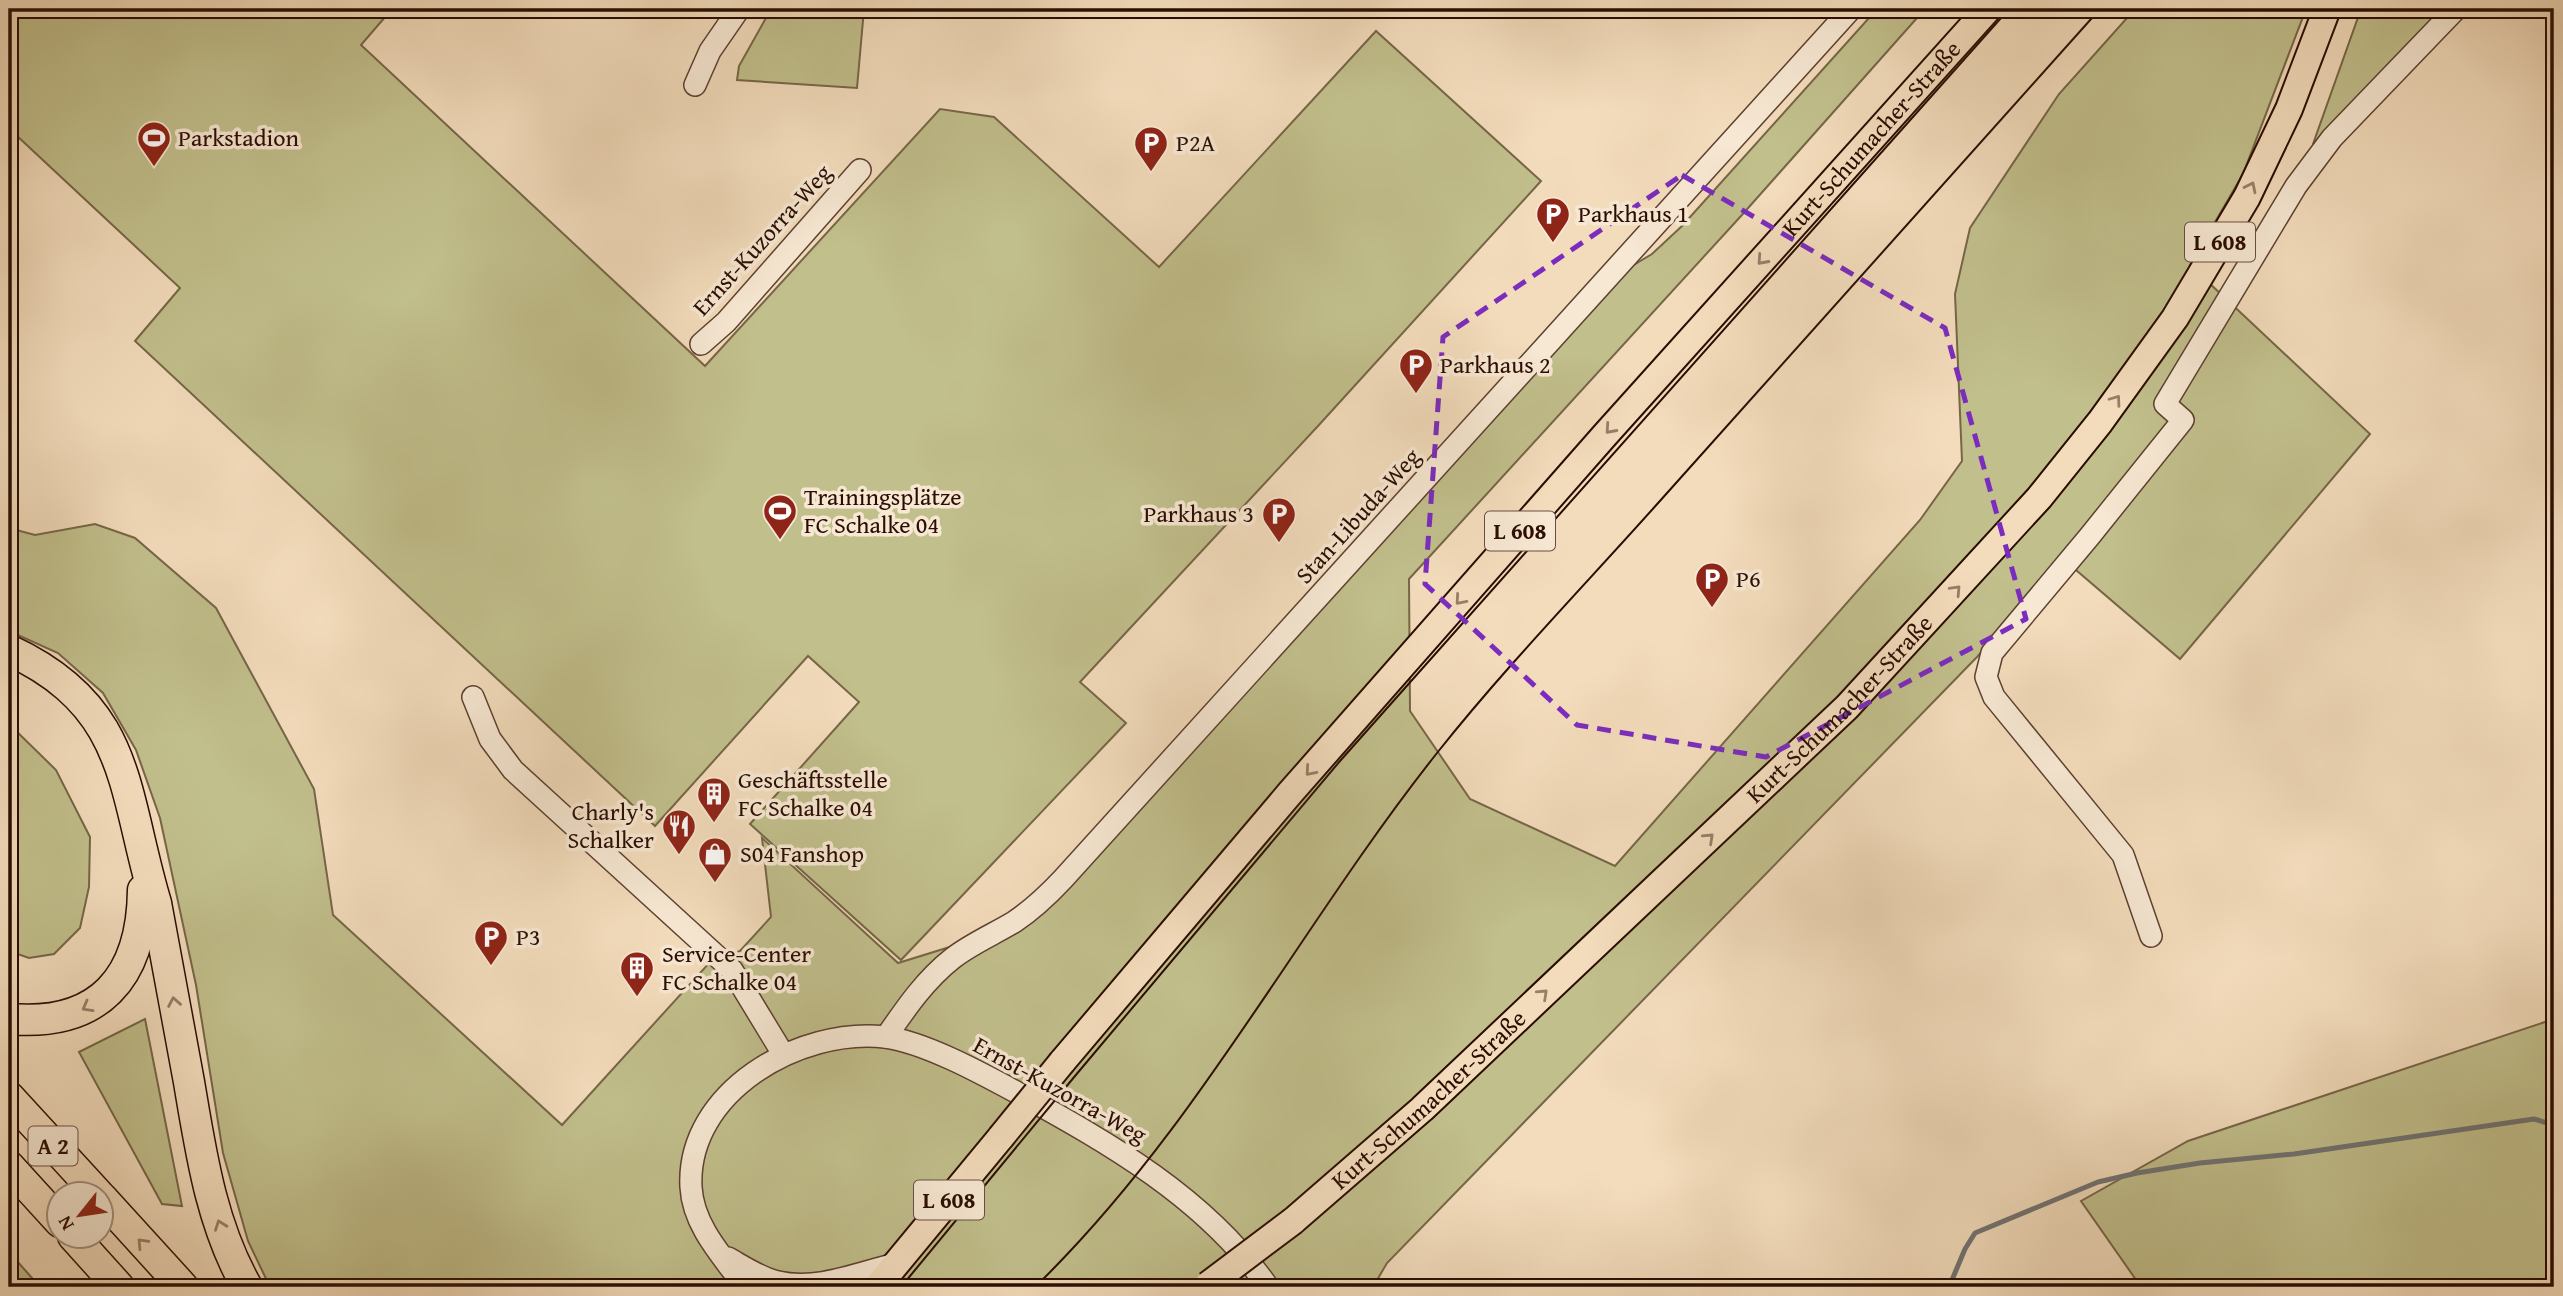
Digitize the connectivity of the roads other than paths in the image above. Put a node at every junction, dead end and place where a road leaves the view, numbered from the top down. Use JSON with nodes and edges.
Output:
{"nodes":[{"id":1,"x":739,"y":9,"type":"edge"},
{"id":2,"x":1851,"y":9,"type":"edge"},
{"id":3,"x":1989,"y":9,"type":"edge"},
{"id":4,"x":2327,"y":9,"type":"edge"},
{"id":5,"x":2456,"y":9,"type":"edge"},
{"id":6,"x":695,"y":85,"type":"dead end"},
{"id":7,"x":860,"y":170,"type":"dead end"},
{"id":8,"x":701,"y":344,"type":"dead end"},
{"id":9,"x":9,"y":650,"type":"edge"},
{"id":10,"x":473,"y":697,"type":"dead end"},
{"id":11,"x":144,"y":862,"type":"junction"},
{"id":12,"x":2151,"y":936,"type":"dead end"},
{"id":13,"x":9,"y":1018,"type":"edge"},
{"id":14,"x":886,"y":1037,"type":"junction"},
{"id":15,"x":783,"y":1054,"type":"junction"},
{"id":16,"x":9,"y":1097,"type":"edge"},
{"id":17,"x":9,"y":1166,"type":"edge"},
{"id":18,"x":85,"y":1180,"type":"edge"},
{"id":19,"x":46,"y":1207,"type":"edge"},
{"id":20,"x":116,"y":1214,"type":"edge"},
{"id":21,"x":85,"y":1250,"type":"edge"},
{"id":22,"x":720,"y":1253,"type":"junction"},
{"id":23,"x":896,"y":1264,"type":"junction"},
{"id":24,"x":1206,"y":1286,"type":"edge"},
{"id":25,"x":119,"y":1287,"type":"edge"},
{"id":26,"x":183,"y":1287,"type":"edge"},
{"id":27,"x":247,"y":1287,"type":"edge"},
{"id":28,"x":745,"y":1287,"type":"edge"},
{"id":29,"x":877,"y":1287,"type":"edge"},
{"id":30,"x":1268,"y":1287,"type":"edge"}],
"edges":[{"from":1,"to":6,"type":"street"},
{"from":2,"to":14,"type":"street","name":"Stan-Libuda-Weg"},
{"from":3,"to":23,"type":"main road","name":"Kurt-Schumacher-Straße","number":"L 608","one_way":true,"bridge":true},
{"from":24,"to":4,"type":"main road","name":"Kurt-Schumacher-Straße","number":"L 608","one_way":true,"bridge":true},
{"from":5,"to":12,"type":"street"},
{"from":7,"to":8,"type":"street","name":"Ernst-Kuzorra-Weg"},
{"from":9,"to":11,"type":"highway"},
{"from":10,"to":15,"type":"street"},
{"from":11,"to":13,"type":"highway","one_way":true},
{"from":27,"to":11,"type":"highway","one_way":true},
{"from":14,"to":15,"type":"street","name":"Ernst-Kuzorra-Weg"},
{"from":14,"to":30,"type":"street","name":"Ernst-Kuzorra-Weg"},
{"from":15,"to":22,"type":"street","name":"Ernst-Kuzorra-Weg"},
{"from":16,"to":18,"type":"highway","number":"A 2"},
{"from":17,"to":19,"type":"highway","number":"A 2"},
{"from":26,"to":20,"type":"highway","number":"A 2","one_way":true},
{"from":21,"to":25,"type":"highway"},
{"from":22,"to":23,"type":"street","name":"Ernst-Kuzorra-Weg"},
{"from":22,"to":28,"type":"street","name":"Ernst-Kuzorra-Weg"},
{"from":23,"to":29,"type":"main road","name":"Kurt-Schumacher-Straße","number":"L 608"}]}
